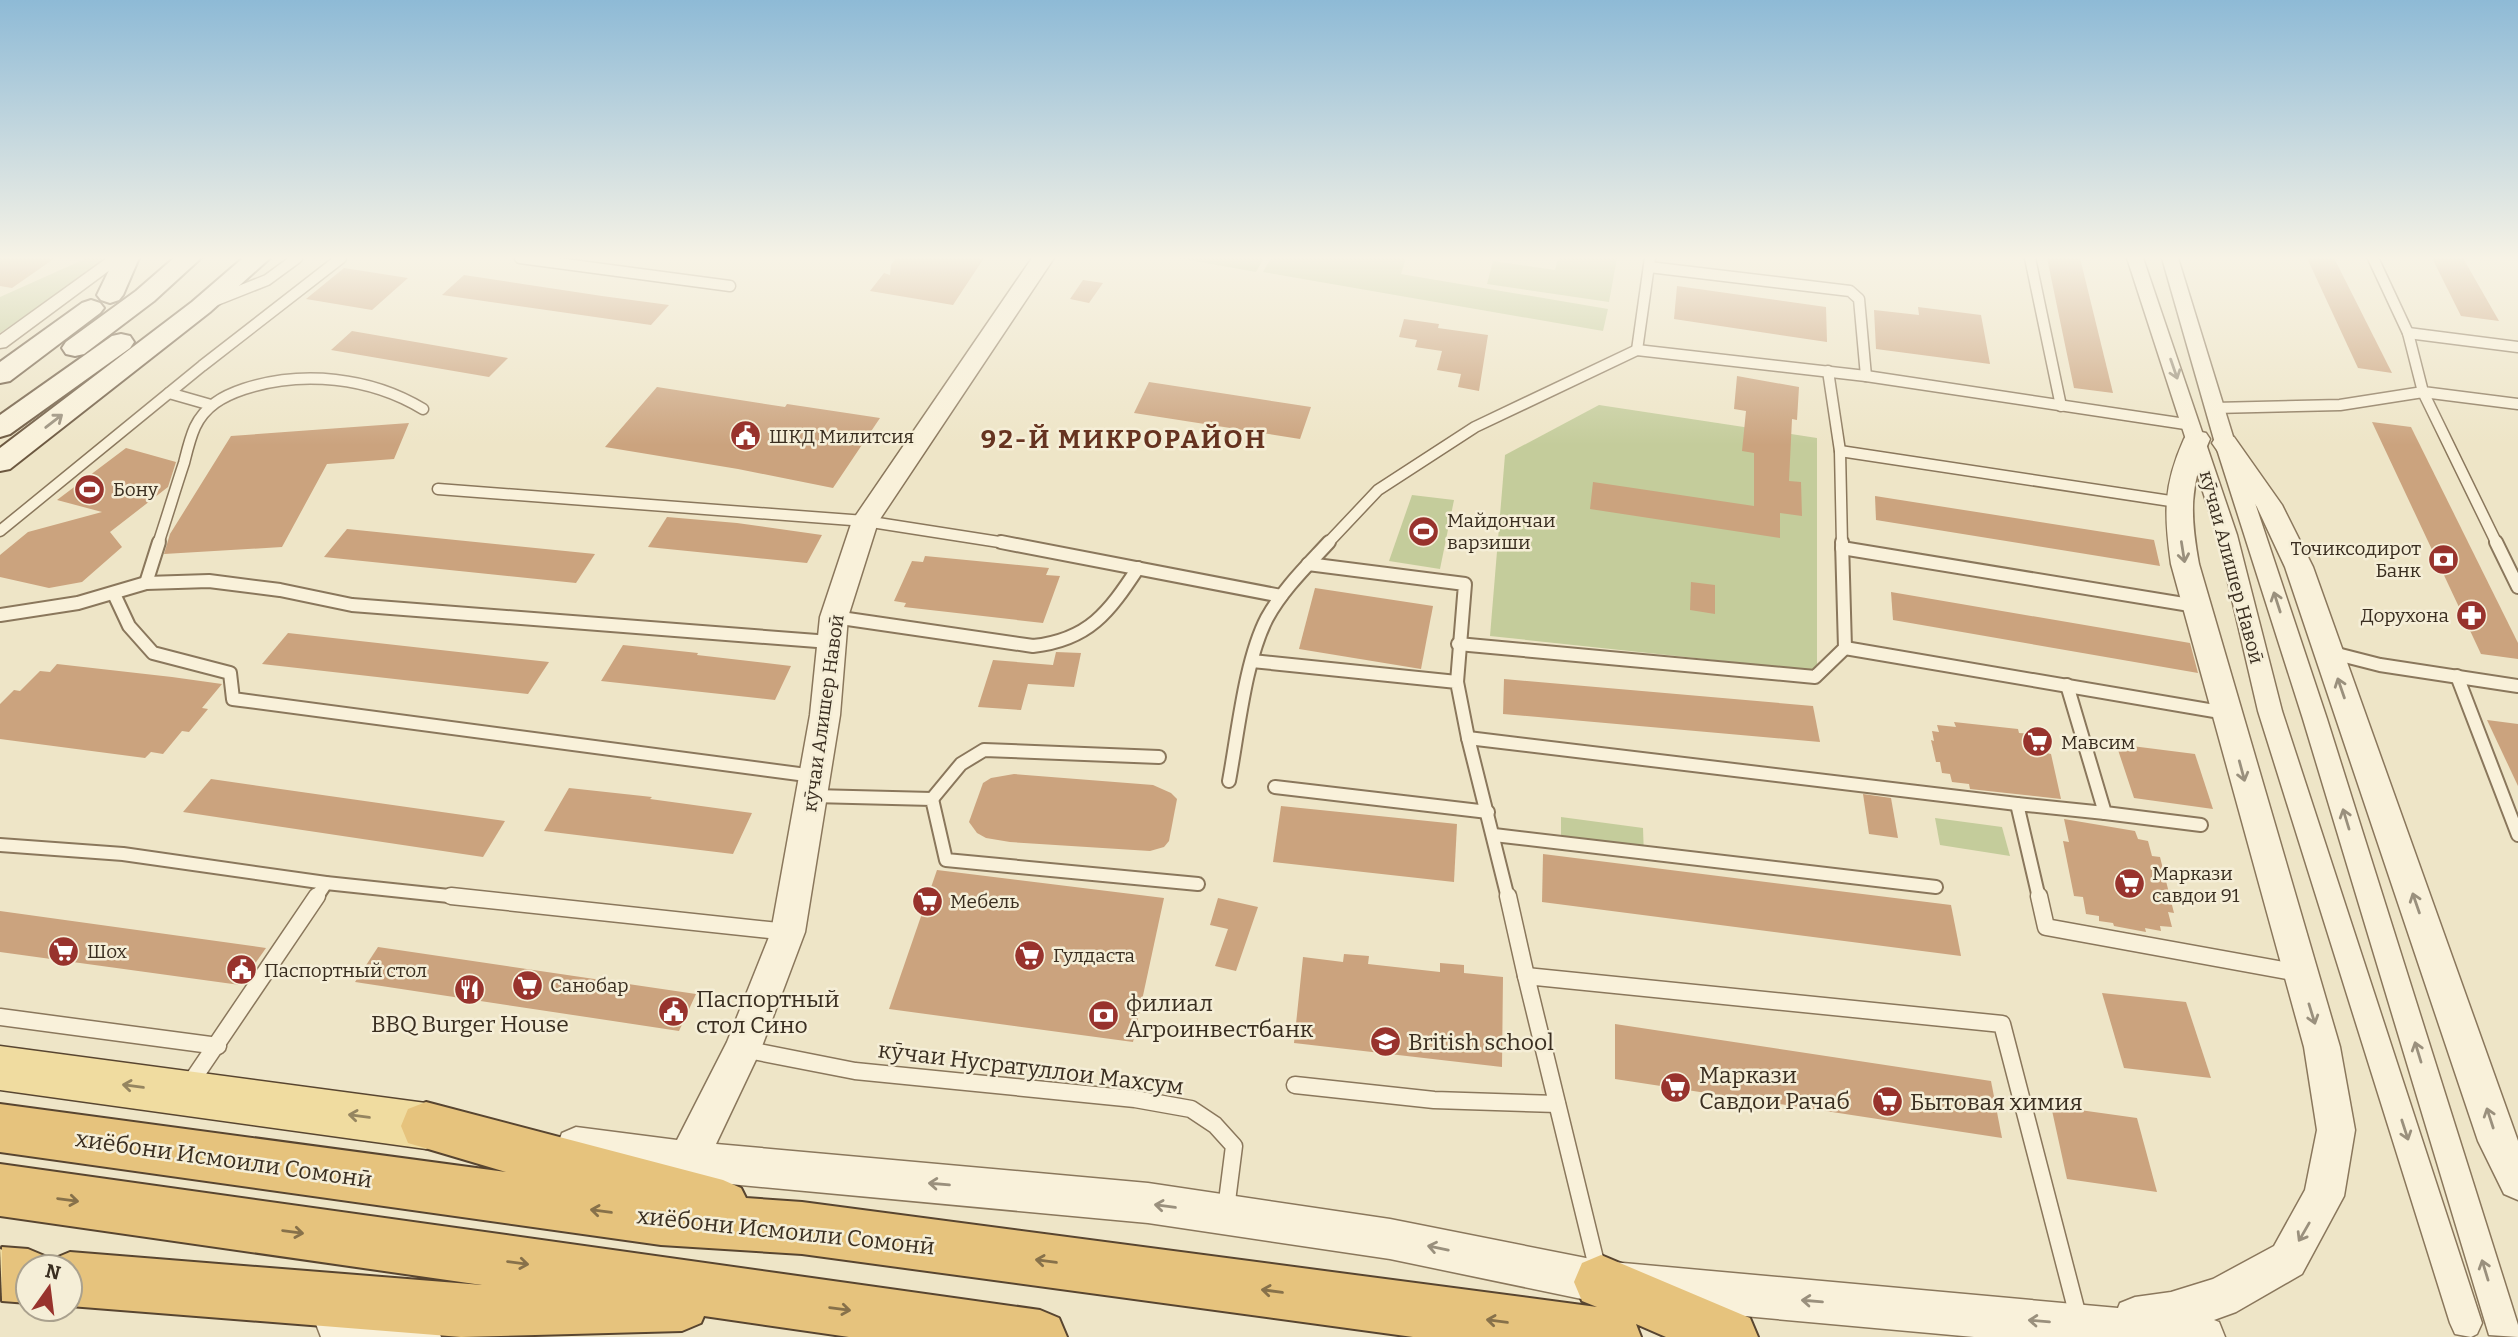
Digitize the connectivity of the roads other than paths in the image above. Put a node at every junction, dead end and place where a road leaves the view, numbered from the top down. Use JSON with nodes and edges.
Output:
{"nodes":[{"id":1,"x":31,"y":320,"type":"edge"},
{"id":2,"x":75,"y":320,"type":"edge"},
{"id":3,"x":112,"y":320,"type":"edge"},
{"id":4,"x":153,"y":320,"type":"edge"},
{"id":5,"x":184,"y":320,"type":"edge"},
{"id":6,"x":261,"y":320,"type":"edge"},
{"id":7,"x":1001,"y":320,"type":"edge"},
{"id":8,"x":1641,"y":320,"type":"edge"},
{"id":9,"x":1861,"y":320,"type":"edge"},
{"id":10,"x":2043,"y":320,"type":"edge"},
{"id":11,"x":2160,"y":320,"type":"edge"},
{"id":12,"x":2188,"y":320,"type":"edge"},
{"id":13,"x":2403,"y":320,"type":"edge"},
{"id":14,"x":2408,"y":332,"type":"junction"},
{"id":15,"x":0,"y":343,"type":"edge"},
{"id":16,"x":2518,"y":347,"type":"edge"},
{"id":17,"x":1637,"y":349,"type":"junction"},
{"id":18,"x":1828,"y":372,"type":"junction"},
{"id":19,"x":0,"y":375,"type":"edge"},
{"id":20,"x":1866,"y":376,"type":"junction"},
{"id":21,"x":2423,"y":392,"type":"junction"},
{"id":22,"x":169,"y":393,"type":"junction"},
{"id":23,"x":0,"y":403,"type":"edge"},
{"id":24,"x":2518,"y":404,"type":"edge"},
{"id":25,"x":211,"y":405,"type":"junction"},
{"id":26,"x":2062,"y":406,"type":"junction"},
{"id":27,"x":2214,"y":408,"type":"junction"},
{"id":28,"x":423,"y":409,"type":"dead end"},
{"id":29,"x":0,"y":428,"type":"edge"},
{"id":30,"x":2205,"y":435,"type":"junction"},
{"id":31,"x":1840,"y":451,"type":"junction"},
{"id":32,"x":0,"y":462,"type":"edge"},
{"id":33,"x":438,"y":489,"type":"dead end"},
{"id":34,"x":2177,"y":502,"type":"junction"},
{"id":35,"x":865,"y":521,"type":"junction"},
{"id":36,"x":0,"y":531,"type":"edge"},
{"id":37,"x":1842,"y":548,"type":"junction"},
{"id":38,"x":1308,"y":565,"type":"junction"},
{"id":39,"x":1138,"y":568,"type":"junction"},
{"id":40,"x":146,"y":583,"type":"junction"},
{"id":41,"x":2518,"y":587,"type":"edge"},
{"id":42,"x":114,"y":594,"type":"junction"},
{"id":43,"x":1281,"y":597,"type":"junction"},
{"id":44,"x":2196,"y":606,"type":"junction"},
{"id":45,"x":0,"y":615,"type":"edge"},
{"id":46,"x":832,"y":629,"type":"junction"},
{"id":47,"x":1458,"y":644,"type":"junction"},
{"id":48,"x":1845,"y":648,"type":"junction"},
{"id":49,"x":2329,"y":652,"type":"junction"},
{"id":50,"x":1252,"y":661,"type":"junction"},
{"id":51,"x":2457,"y":676,"type":"junction"},
{"id":52,"x":1457,"y":682,"type":"junction"},
{"id":53,"x":2067,"y":685,"type":"junction"},
{"id":54,"x":2518,"y":686,"type":"edge"},
{"id":55,"x":2226,"y":713,"type":"junction"},
{"id":56,"x":1468,"y":738,"type":"junction"},
{"id":57,"x":1159,"y":757,"type":"dead end"},
{"id":58,"x":1229,"y":781,"type":"dead end"},
{"id":59,"x":814,"y":786,"type":"junction"},
{"id":60,"x":1275,"y":787,"type":"dead end"},
{"id":61,"x":932,"y":799,"type":"junction"},
{"id":62,"x":2017,"y":804,"type":"junction"},
{"id":63,"x":1488,"y":811,"type":"junction"},
{"id":64,"x":2105,"y":813,"type":"junction"},
{"id":65,"x":2201,"y":825,"type":"dead end"},
{"id":66,"x":1493,"y":835,"type":"junction"},
{"id":67,"x":2518,"y":835,"type":"edge"},
{"id":68,"x":0,"y":845,"type":"edge"},
{"id":69,"x":326,"y":883,"type":"junction"},
{"id":70,"x":1198,"y":884,"type":"dead end"},
{"id":71,"x":1936,"y":887,"type":"dead end"},
{"id":72,"x":788,"y":932,"type":"junction"},
{"id":73,"x":2300,"y":974,"type":"junction"},
{"id":74,"x":1526,"y":976,"type":"junction"},
{"id":75,"x":0,"y":1017,"type":"edge"},
{"id":76,"x":218,"y":1046,"type":"junction"},
{"id":77,"x":743,"y":1049,"type":"junction"},
{"id":78,"x":0,"y":1068,"type":"edge"},
{"id":79,"x":1295,"y":1085,"type":"dead end"},
{"id":80,"x":184,"y":1092,"type":"junction"},
{"id":81,"x":1557,"y":1104,"type":"junction"},
{"id":82,"x":426,"y":1126,"type":"junction"},
{"id":83,"x":0,"y":1128,"type":"edge"},
{"id":84,"x":687,"y":1161,"type":"junction"},
{"id":85,"x":2518,"y":1180,"type":"edge"},
{"id":86,"x":0,"y":1190,"type":"edge"},
{"id":87,"x":1226,"y":1214,"type":"junction"},
{"id":88,"x":803,"y":1228,"type":"junction"},
{"id":89,"x":1601,"y":1282,"type":"junction"},
{"id":90,"x":84,"y":1283,"type":"edge"},
{"id":91,"x":84,"y":1284,"type":"edge"},
{"id":92,"x":777,"y":1300,"type":"junction"},
{"id":93,"x":2466,"y":1323,"type":"dead end"},
{"id":94,"x":2080,"y":1325,"type":"junction"},
{"id":95,"x":2505,"y":1335,"type":"dead end"},
{"id":96,"x":421,"y":1337,"type":"edge"},
{"id":97,"x":1040,"y":1337,"type":"edge"},
{"id":98,"x":1614,"y":1337,"type":"edge"},
{"id":99,"x":1731,"y":1337,"type":"edge"},
{"id":100,"x":2204,"y":1337,"type":"edge"}],
"edges":[{"from":1,"to":15,"type":"street"},
{"from":2,"to":19,"type":"main road"},
{"from":3,"to":23,"type":"main road"},
{"from":4,"to":29,"type":"main road"},
{"from":32,"to":5,"type":"main road","one_way":true},
{"from":6,"to":22,"type":"lane"},
{"from":7,"to":35,"type":"street","name":"кӯчаи Алишер Навоӣ"},
{"from":8,"to":17,"type":"lane"},
{"from":9,"to":20,"type":"lane"},
{"from":10,"to":26,"type":"lane"},
{"from":11,"to":30,"type":"street","name":"кӯчаи Алишер Навоӣ","one_way":true},
{"from":12,"to":27,"type":"street","name":"кӯчаи Алишер Навоӣ"},
{"from":13,"to":14,"type":"lane"},
{"from":14,"to":16,"type":"lane"},
{"from":14,"to":21,"type":"lane"},
{"from":17,"to":18,"type":"lane"},
{"from":17,"to":38,"type":"lane"},
{"from":18,"to":20,"type":"lane"},
{"from":18,"to":31,"type":"lane"},
{"from":20,"to":26,"type":"lane"},
{"from":21,"to":24,"type":"lane"},
{"from":21,"to":27,"type":"lane"},
{"from":21,"to":41,"type":"lane"},
{"from":22,"to":25,"type":"lane"},
{"from":22,"to":36,"type":"lane"},
{"from":25,"to":28,"type":"lane"},
{"from":25,"to":40,"type":"lane"},
{"from":26,"to":30,"type":"lane"},
{"from":27,"to":30,"type":"street","name":"кӯчаи Алишер Навоӣ"},
{"from":30,"to":34,"type":"street"},
{"from":30,"to":49,"type":"street"},
{"from":30,"to":93,"type":"street","name":"кӯчаи Алишер Навоӣ","one_way":true},
{"from":95,"to":30,"type":"street","name":"кӯчаи Алишер Навоӣ","one_way":true},
{"from":31,"to":34,"type":"lane"},
{"from":31,"to":37,"type":"lane"},
{"from":33,"to":35,"type":"lane"},
{"from":34,"to":44,"type":"street","one_way":true},
{"from":35,"to":39,"type":"lane"},
{"from":35,"to":46,"type":"street","name":"кӯчаи Алишер Навоӣ"},
{"from":37,"to":44,"type":"lane"},
{"from":37,"to":48,"type":"lane"},
{"from":38,"to":43,"type":"lane"},
{"from":38,"to":47,"type":"lane"},
{"from":39,"to":43,"type":"lane"},
{"from":39,"to":46,"type":"lane"},
{"from":40,"to":42,"type":"lane"},
{"from":40,"to":46,"type":"lane"},
{"from":42,"to":45,"type":"lane"},
{"from":42,"to":59,"type":"lane"},
{"from":43,"to":50,"type":"lane"},
{"from":44,"to":55,"type":"street"},
{"from":46,"to":59,"type":"street","name":"кӯчаи Алишер Навоӣ"},
{"from":47,"to":48,"type":"lane"},
{"from":47,"to":52,"type":"lane"},
{"from":48,"to":53,"type":"lane"},
{"from":49,"to":51,"type":"lane"},
{"from":85,"to":49,"type":"street","one_way":true},
{"from":50,"to":52,"type":"lane"},
{"from":50,"to":58,"type":"lane"},
{"from":51,"to":54,"type":"lane"},
{"from":51,"to":67,"type":"lane"},
{"from":52,"to":56,"type":"lane"},
{"from":53,"to":55,"type":"lane"},
{"from":53,"to":64,"type":"lane"},
{"from":55,"to":73,"type":"street","one_way":true},
{"from":56,"to":62,"type":"lane"},
{"from":56,"to":63,"type":"lane"},
{"from":57,"to":61,"type":"lane"},
{"from":59,"to":61,"type":"lane"},
{"from":59,"to":72,"type":"street","name":"кӯчаи Алишер Навоӣ"},
{"from":60,"to":63,"type":"lane"},
{"from":61,"to":70,"type":"lane"},
{"from":62,"to":64,"type":"lane"},
{"from":62,"to":73,"type":"lane"},
{"from":63,"to":66,"type":"lane"},
{"from":64,"to":65,"type":"lane"},
{"from":66,"to":71,"type":"lane"},
{"from":66,"to":74,"type":"lane"},
{"from":68,"to":69,"type":"lane"},
{"from":69,"to":72,"type":"lane"},
{"from":69,"to":76,"type":"lane"},
{"from":72,"to":77,"type":"street","name":"кӯчаи Алишер Навоӣ"},
{"from":73,"to":94,"type":"street","one_way":true},
{"from":74,"to":81,"type":"lane"},
{"from":74,"to":94,"type":"lane"},
{"from":75,"to":76,"type":"lane"},
{"from":76,"to":80,"type":"lane"},
{"from":77,"to":84,"type":"street","name":"кӯчаи Алишер Навоӣ"},
{"from":77,"to":87,"type":"lane","name":"кӯчаи Нусратуллои Махсум"},
{"from":80,"to":78,"type":"main road","one_way":true},
{"from":79,"to":81,"type":"lane"},
{"from":82,"to":80,"type":"main road","one_way":true},
{"from":81,"to":89,"type":"lane"},
{"from":82,"to":84,"type":"street"},
{"from":82,"to":88,"type":"highway"},
{"from":88,"to":83,"type":"highway","name":"хиёбони Исмоили Сомонӣ","one_way":true},
{"from":87,"to":84,"type":"street","one_way":true},
{"from":86,"to":92,"type":"highway","one_way":true},
{"from":89,"to":87,"type":"street","one_way":true},
{"from":98,"to":88,"type":"highway","name":"хиёбони Исмоили Сомонӣ","one_way":true},
{"from":94,"to":89,"type":"street","one_way":true},
{"from":89,"to":99,"type":"highway"},
{"from":90,"to":92,"type":"highway"},
{"from":91,"to":96,"type":"street"},
{"from":92,"to":97,"type":"highway","one_way":true},
{"from":94,"to":100,"type":"street"}]}
